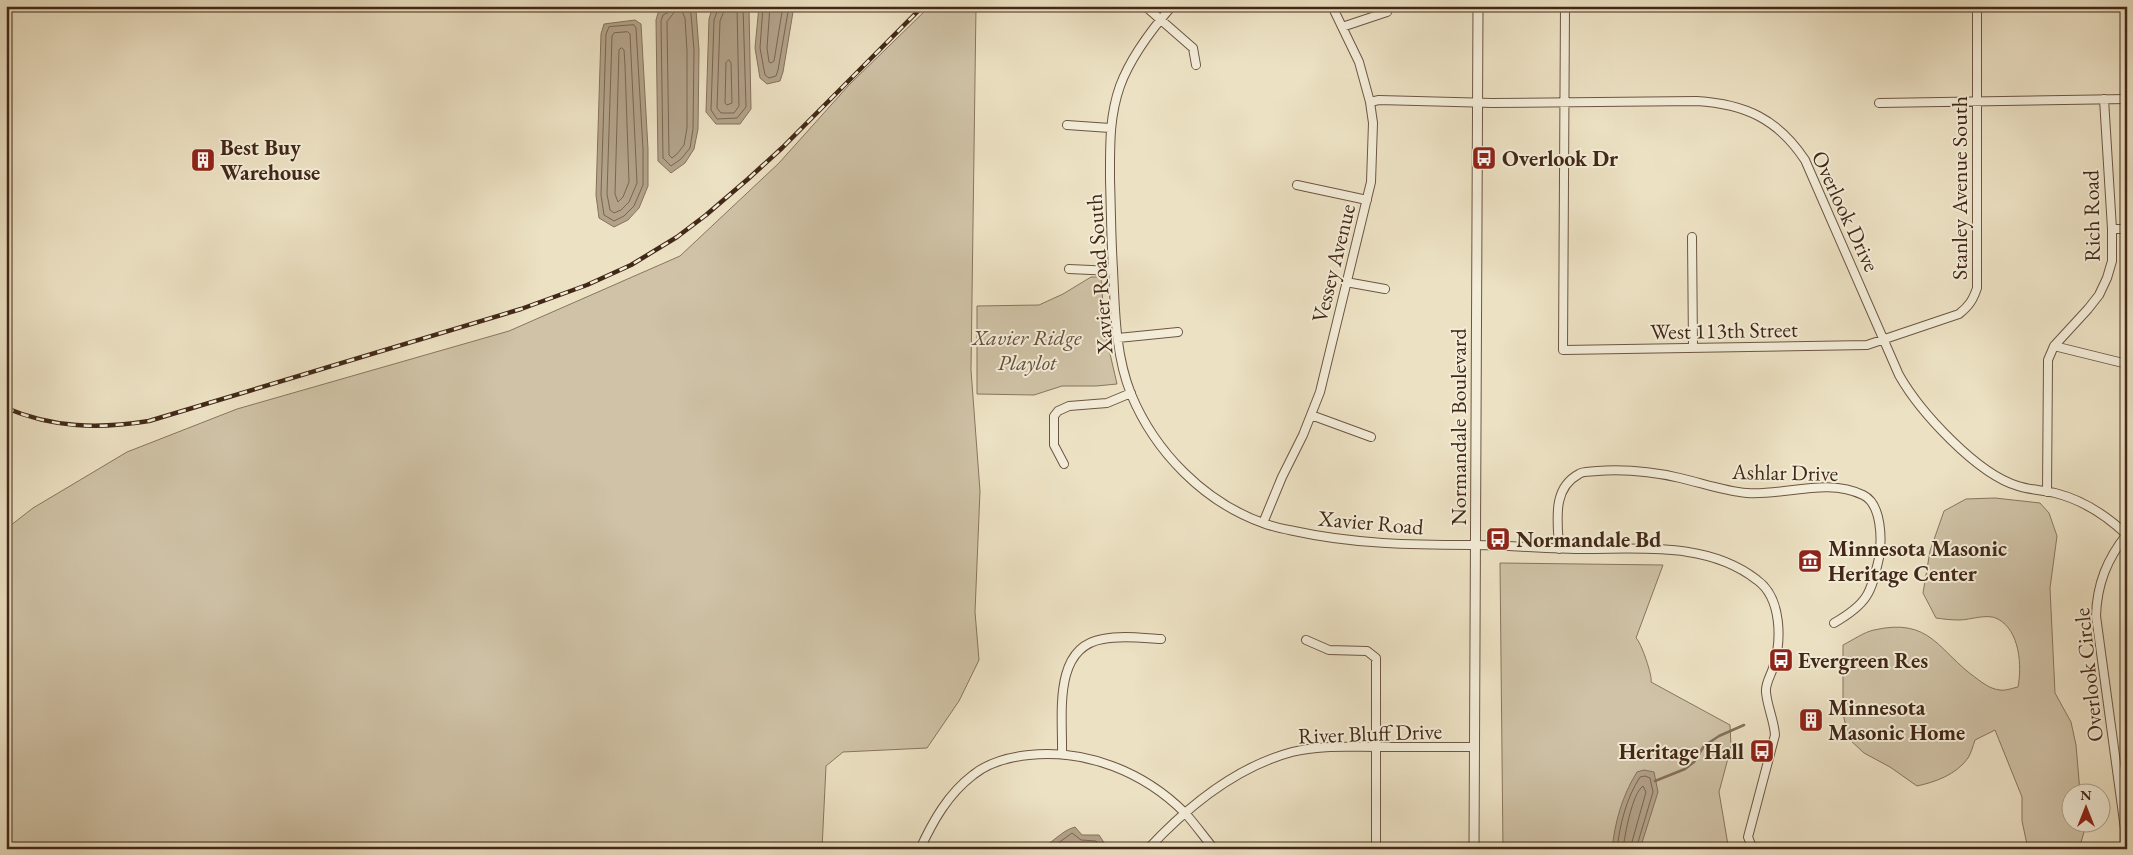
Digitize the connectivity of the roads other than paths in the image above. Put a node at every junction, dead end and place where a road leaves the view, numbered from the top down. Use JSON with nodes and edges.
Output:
{"nodes":[{"id":1,"x":1145,"y":6,"type":"edge"},
{"id":2,"x":1172,"y":6,"type":"edge"},
{"id":3,"x":1332,"y":6,"type":"edge"},
{"id":4,"x":1478,"y":6,"type":"edge"},
{"id":5,"x":1565,"y":6,"type":"edge"},
{"id":6,"x":1977,"y":6,"type":"edge"},
{"id":7,"x":1387,"y":12,"type":"dead end"},
{"id":8,"x":1161,"y":19,"type":"junction"},
{"id":9,"x":1342,"y":27,"type":"junction"},
{"id":10,"x":1196,"y":64,"type":"dead end"},
{"id":11,"x":2104,"y":99,"type":"junction"},
{"id":12,"x":2127,"y":99,"type":"edge"},
{"id":13,"x":1370,"y":102,"type":"junction"},
{"id":14,"x":1478,"y":102,"type":"junction"},
{"id":15,"x":1564,"y":102,"type":"junction"},
{"id":16,"x":1977,"y":102,"type":"junction"},
{"id":17,"x":1879,"y":103,"type":"dead end"},
{"id":18,"x":1067,"y":125,"type":"dead end"},
{"id":19,"x":1110,"y":128,"type":"junction"},
{"id":20,"x":1297,"y":185,"type":"dead end"},
{"id":21,"x":1367,"y":200,"type":"junction"},
{"id":22,"x":2112,"y":229,"type":"junction"},
{"id":23,"x":2127,"y":229,"type":"edge"},
{"id":24,"x":1692,"y":237,"type":"dead end"},
{"id":25,"x":1069,"y":269,"type":"dead end"},
{"id":26,"x":1113,"y":271,"type":"junction"},
{"id":27,"x":1346,"y":282,"type":"junction"},
{"id":28,"x":1385,"y":289,"type":"dead end"},
{"id":29,"x":1178,"y":332,"type":"dead end"},
{"id":30,"x":1118,"y":338,"type":"junction"},
{"id":31,"x":1884,"y":341,"type":"junction"},
{"id":32,"x":2054,"y":346,"type":"junction"},
{"id":33,"x":1693,"y":348,"type":"junction"},
{"id":34,"x":2127,"y":364,"type":"edge"},
{"id":35,"x":1131,"y":393,"type":"junction"},
{"id":36,"x":1311,"y":415,"type":"junction"},
{"id":37,"x":1371,"y":437,"type":"dead end"},
{"id":38,"x":1064,"y":464,"type":"dead end"},
{"id":39,"x":2047,"y":492,"type":"junction"},
{"id":40,"x":1263,"y":524,"type":"junction"},
{"id":41,"x":2127,"y":535,"type":"edge"},
{"id":42,"x":1476,"y":545,"type":"junction"},
{"id":43,"x":1559,"y":549,"type":"junction"},
{"id":44,"x":1834,"y":623,"type":"dead end"},
{"id":45,"x":1161,"y":639,"type":"dead end"},
{"id":46,"x":1306,"y":640,"type":"dead end"},
{"id":47,"x":1376,"y":747,"type":"junction"},
{"id":48,"x":1475,"y":747,"type":"junction"},
{"id":49,"x":1062,"y":754,"type":"junction"},
{"id":50,"x":1185,"y":814,"type":"junction"},
{"id":51,"x":1751,"y":848,"type":"edge"},
{"id":52,"x":920,"y":849,"type":"edge"},
{"id":53,"x":1148,"y":849,"type":"edge"},
{"id":54,"x":1214,"y":849,"type":"edge"},
{"id":55,"x":1376,"y":849,"type":"edge"},
{"id":56,"x":1474,"y":849,"type":"edge"},
{"id":57,"x":1773,"y":849,"type":"edge"},
{"id":58,"x":2125,"y":849,"type":"edge"}],
"edges":[{"from":1,"to":8,"type":"street"},
{"from":2,"to":8,"type":"street","name":"Xavier Road South"},
{"from":3,"to":9,"type":"street","name":"Vessey Avenue"},
{"from":4,"to":14,"type":"street","name":"Normandale Boulevard"},
{"from":5,"to":15,"type":"street"},
{"from":6,"to":16,"type":"street","name":"Stanley Avenue South"},
{"from":7,"to":9,"type":"street"},
{"from":8,"to":10,"type":"street"},
{"from":8,"to":19,"type":"street","name":"Xavier Road South"},
{"from":9,"to":13,"type":"street","name":"Vessey Avenue"},
{"from":11,"to":12,"type":"street"},
{"from":11,"to":16,"type":"street"},
{"from":11,"to":22,"type":"street","name":"Rich Road"},
{"from":13,"to":14,"type":"street","name":"Overlook Drive"},
{"from":13,"to":21,"type":"street","name":"Vessey Avenue"},
{"from":14,"to":15,"type":"street","name":"Overlook Drive"},
{"from":14,"to":42,"type":"street","name":"Normandale Boulevard"},
{"from":15,"to":31,"type":"street","name":"Overlook Drive"},
{"from":15,"to":33,"type":"street","name":"West 113th Street"},
{"from":16,"to":17,"type":"street"},
{"from":16,"to":31,"type":"street","name":"Stanley Avenue South"},
{"from":18,"to":19,"type":"street"},
{"from":19,"to":26,"type":"street","name":"Xavier Road South"},
{"from":20,"to":21,"type":"street"},
{"from":21,"to":27,"type":"street","name":"Vessey Avenue"},
{"from":22,"to":23,"type":"street"},
{"from":22,"to":32,"type":"street","name":"Rich Road"},
{"from":24,"to":33,"type":"street"},
{"from":25,"to":26,"type":"street"},
{"from":26,"to":30,"type":"street","name":"Xavier Road South"},
{"from":27,"to":28,"type":"street"},
{"from":27,"to":36,"type":"street","name":"Vessey Avenue"},
{"from":29,"to":30,"type":"street"},
{"from":30,"to":35,"type":"street","name":"Xavier Road South"},
{"from":31,"to":33,"type":"street","name":"West 113th Street"},
{"from":31,"to":39,"type":"street","name":"Overlook Drive"},
{"from":32,"to":34,"type":"street"},
{"from":32,"to":39,"type":"street","name":"Rich Road"},
{"from":35,"to":38,"type":"street"},
{"from":35,"to":40,"type":"street","name":"Xavier Road South"},
{"from":36,"to":37,"type":"street"},
{"from":36,"to":40,"type":"street","name":"Vessey Avenue"},
{"from":39,"to":41,"type":"street","name":"Overlook Drive"},
{"from":40,"to":42,"type":"street","name":"Xavier Road"},
{"from":41,"to":58,"type":"street","name":"Overlook Circle"},
{"from":42,"to":43,"type":"street","name":"Xavier Road"},
{"from":42,"to":48,"type":"street","name":"Normandale Boulevard"},
{"from":43,"to":44,"type":"street","name":"Ashlar Drive"},
{"from":43,"to":51,"type":"street","name":"Xavier Road"},
{"from":45,"to":49,"type":"street"},
{"from":46,"to":47,"type":"street"},
{"from":47,"to":48,"type":"street","name":"River Bluff Drive"},
{"from":47,"to":50,"type":"street","name":"River Bluff Drive"},
{"from":47,"to":55,"type":"street"},
{"from":48,"to":56,"type":"street","name":"Normandale Boulevard"},
{"from":49,"to":50,"type":"street"},
{"from":49,"to":52,"type":"street"},
{"from":50,"to":53,"type":"street","name":"River Bluff Drive"},
{"from":50,"to":54,"type":"street"},
{"from":51,"to":57,"type":"street"}]}
